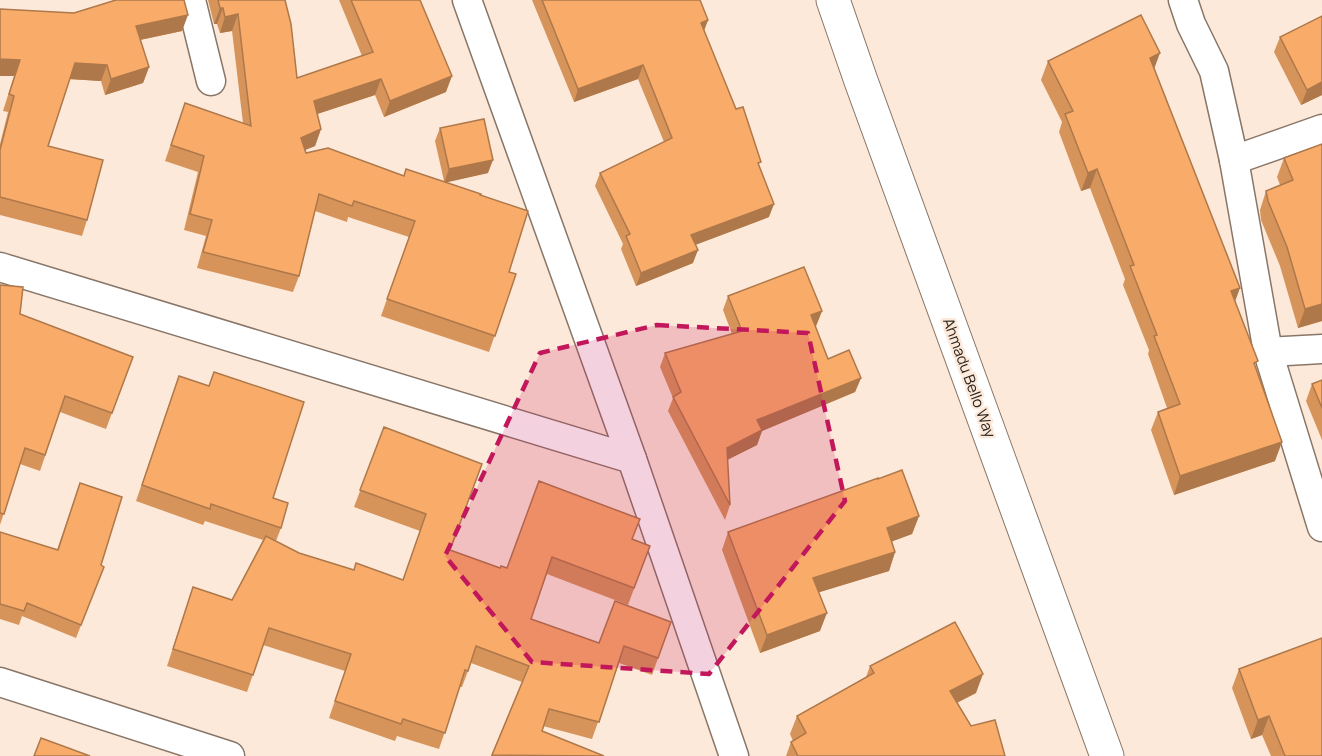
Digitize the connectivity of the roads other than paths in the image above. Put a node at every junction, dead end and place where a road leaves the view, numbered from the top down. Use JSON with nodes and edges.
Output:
{"nodes":[{"id":1,"x":191,"y":0,"type":"edge"},
{"id":2,"x":467,"y":0,"type":"edge"},
{"id":3,"x":833,"y":0,"type":"edge"},
{"id":4,"x":1183,"y":0,"type":"edge"},
{"id":5,"x":211,"y":81,"type":"dead end"},
{"id":6,"x":1322,"y":129,"type":"edge"},
{"id":7,"x":1234,"y":160,"type":"junction"},
{"id":8,"x":0,"y":267,"type":"edge"},
{"id":9,"x":1322,"y":349,"type":"edge"},
{"id":10,"x":1268,"y":352,"type":"junction"},
{"id":11,"x":632,"y":459,"type":"junction"},
{"id":12,"x":1322,"y":527,"type":"edge"},
{"id":13,"x":0,"y":682,"type":"edge"},
{"id":14,"x":230,"y":756,"type":"edge"},
{"id":15,"x":734,"y":756,"type":"edge"},
{"id":16,"x":1107,"y":756,"type":"edge"}],
"edges":[{"from":1,"to":5,"type":"street"},
{"from":2,"to":11,"type":"street"},
{"from":3,"to":16,"type":"street","name":"Ahmadu Bello Way"},
{"from":4,"to":7,"type":"street"},
{"from":6,"to":7,"type":"street"},
{"from":7,"to":10,"type":"street"},
{"from":8,"to":11,"type":"street"},
{"from":9,"to":10,"type":"street"},
{"from":10,"to":12,"type":"street"},
{"from":11,"to":15,"type":"street"},
{"from":13,"to":14,"type":"street"}]}
